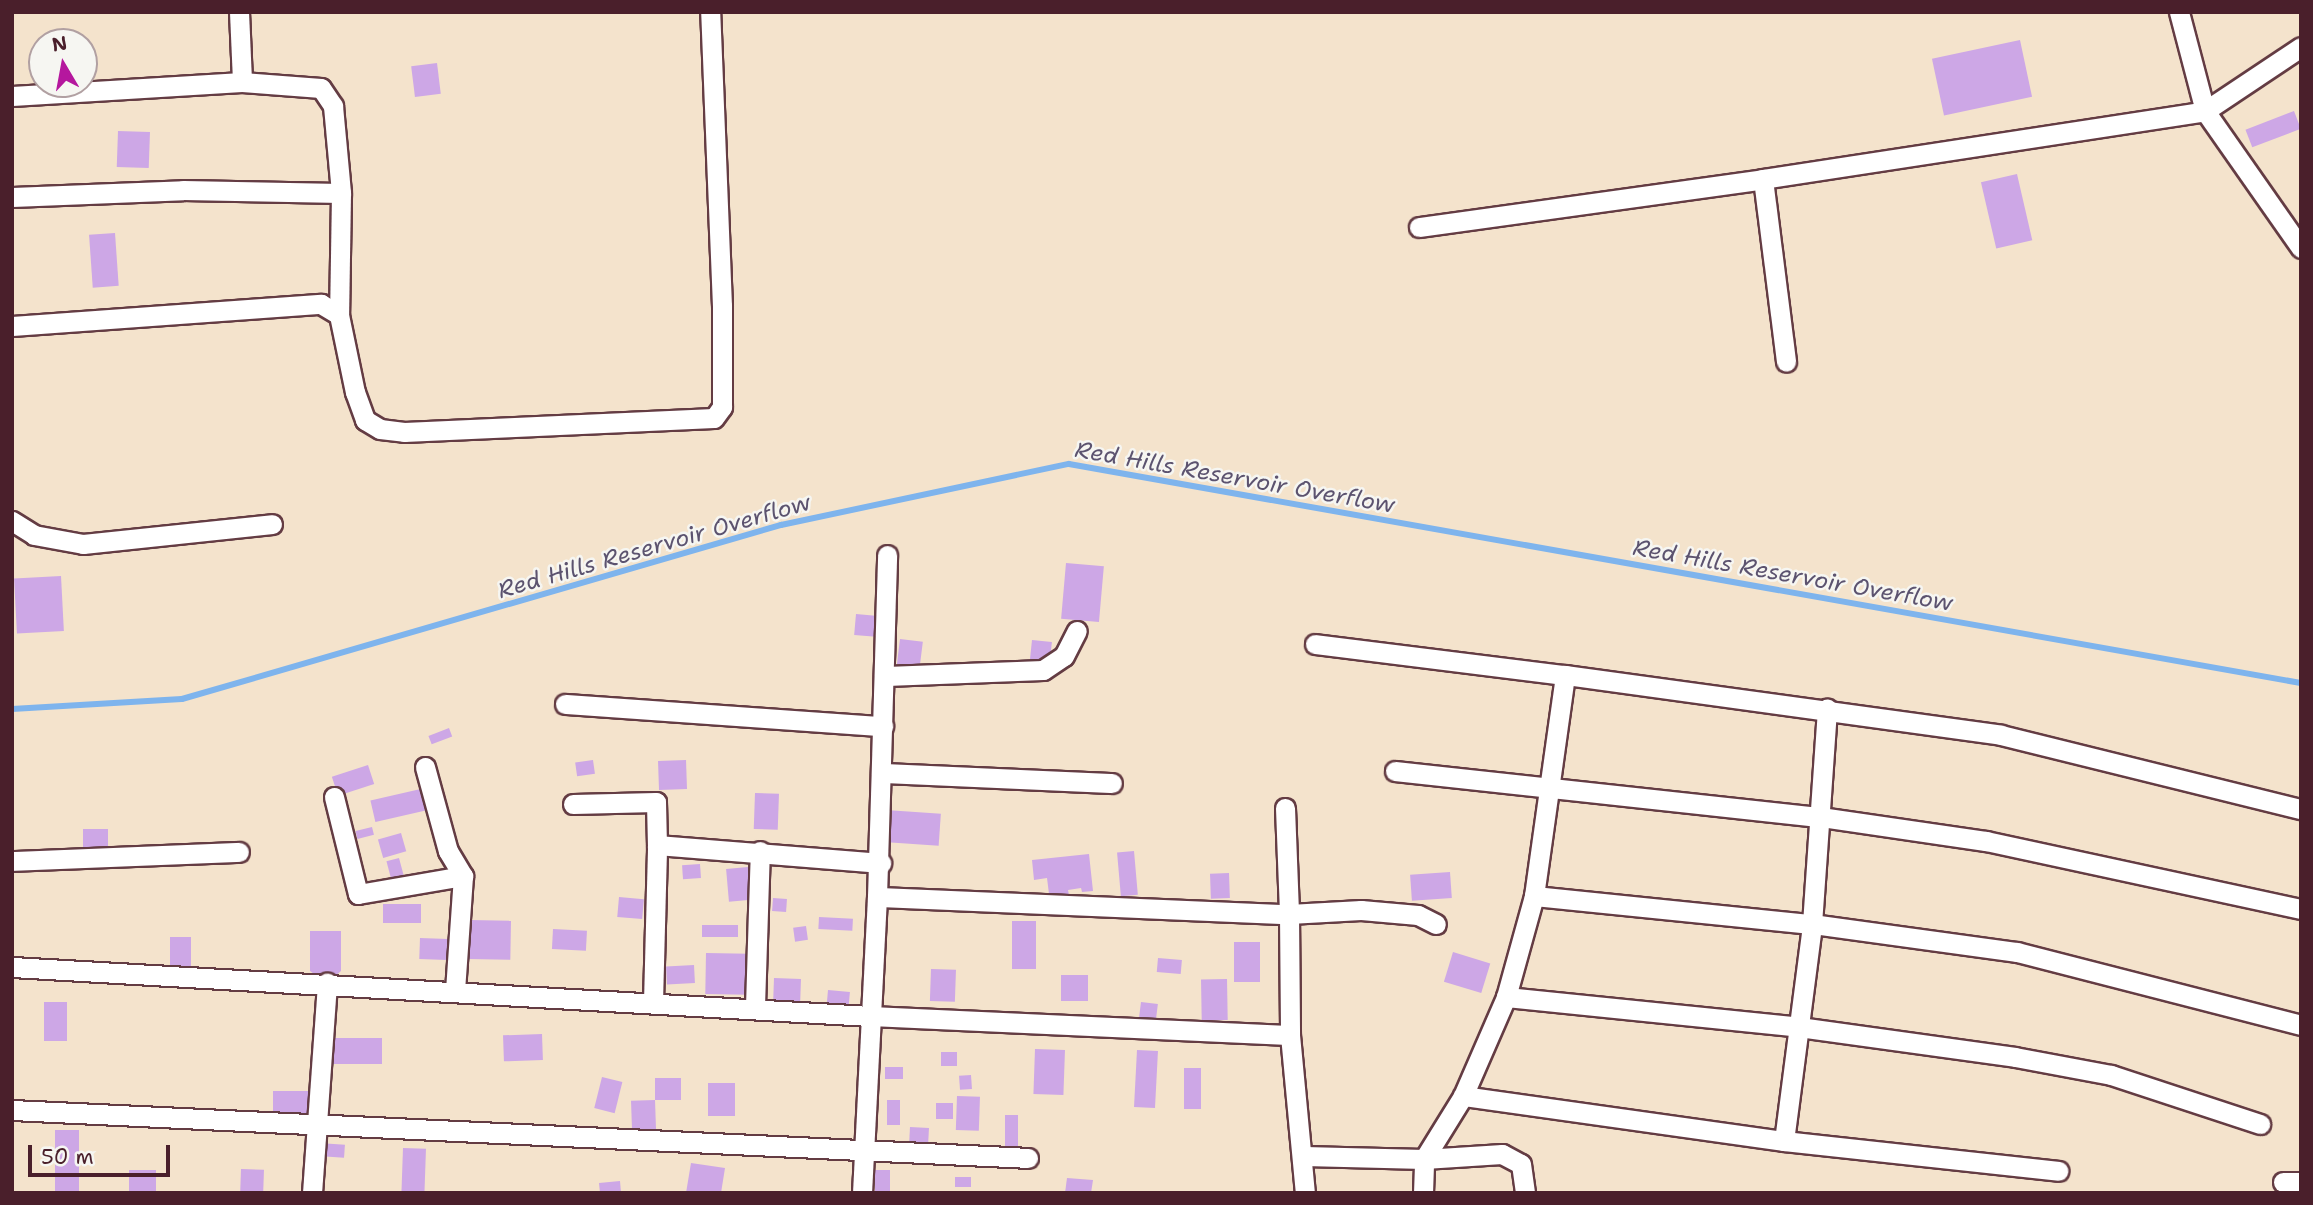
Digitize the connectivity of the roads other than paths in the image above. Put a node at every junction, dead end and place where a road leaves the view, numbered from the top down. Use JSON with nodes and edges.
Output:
{"nodes":[{"id":1,"x":239,"y":12,"type":"edge"},
{"id":2,"x":710,"y":12,"type":"edge"},
{"id":3,"x":2179,"y":12,"type":"edge"},
{"id":4,"x":2301,"y":47,"type":"edge"},
{"id":5,"x":242,"y":82,"type":"junction"},
{"id":6,"x":12,"y":96,"type":"edge"},
{"id":7,"x":2205,"y":111,"type":"junction"},
{"id":8,"x":1763,"y":179,"type":"junction"},
{"id":9,"x":341,"y":192,"type":"junction"},
{"id":10,"x":12,"y":197,"type":"edge"},
{"id":11,"x":1419,"y":227,"type":"dead end"},
{"id":12,"x":2301,"y":248,"type":"edge"},
{"id":13,"x":339,"y":314,"type":"junction"},
{"id":14,"x":12,"y":326,"type":"edge"},
{"id":15,"x":1786,"y":362,"type":"dead end"},
{"id":16,"x":12,"y":520,"type":"edge"},
{"id":17,"x":272,"y":524,"type":"dead end"},
{"id":18,"x":887,"y":555,"type":"dead end"},
{"id":19,"x":1077,"y":631,"type":"dead end"},
{"id":20,"x":1315,"y":644,"type":"dead end"},
{"id":21,"x":1565,"y":674,"type":"junction"},
{"id":22,"x":886,"y":676,"type":"junction"},
{"id":23,"x":565,"y":704,"type":"dead end"},
{"id":24,"x":1827,"y":709,"type":"junction"},
{"id":25,"x":883,"y":726,"type":"junction"},
{"id":26,"x":425,"y":767,"type":"dead end"},
{"id":27,"x":1395,"y":771,"type":"dead end"},
{"id":28,"x":882,"y":773,"type":"junction"},
{"id":29,"x":1112,"y":783,"type":"dead end"},
{"id":30,"x":1552,"y":786,"type":"junction"},
{"id":31,"x":334,"y":797,"type":"dead end"},
{"id":32,"x":573,"y":804,"type":"dead end"},
{"id":33,"x":1285,"y":808,"type":"dead end"},
{"id":34,"x":2301,"y":809,"type":"edge"},
{"id":35,"x":1821,"y":817,"type":"junction"},
{"id":36,"x":657,"y":845,"type":"junction"},
{"id":37,"x":760,"y":851,"type":"junction"},
{"id":38,"x":239,"y":852,"type":"dead end"},
{"id":39,"x":12,"y":861,"type":"edge"},
{"id":40,"x":881,"y":863,"type":"junction"},
{"id":41,"x":463,"y":876,"type":"junction"},
{"id":42,"x":1534,"y":896,"type":"junction"},
{"id":43,"x":877,"y":897,"type":"junction"},
{"id":44,"x":2301,"y":909,"type":"edge"},
{"id":45,"x":1289,"y":914,"type":"junction"},
{"id":46,"x":1436,"y":924,"type":"dead end"},
{"id":47,"x":1812,"y":924,"type":"junction"},
{"id":48,"x":12,"y":967,"type":"edge"},
{"id":49,"x":327,"y":983,"type":"junction"},
{"id":50,"x":455,"y":990,"type":"junction"},
{"id":51,"x":1506,"y":997,"type":"junction"},
{"id":52,"x":653,"y":1002,"type":"junction"},
{"id":53,"x":755,"y":1006,"type":"junction"},
{"id":54,"x":869,"y":1016,"type":"junction"},
{"id":55,"x":2301,"y":1025,"type":"edge"},
{"id":56,"x":1799,"y":1027,"type":"junction"},
{"id":57,"x":1290,"y":1035,"type":"junction"},
{"id":58,"x":1463,"y":1096,"type":"junction"},
{"id":59,"x":12,"y":1110,"type":"edge"},
{"id":60,"x":2260,"y":1124,"type":"dead end"},
{"id":61,"x":316,"y":1126,"type":"junction"},
{"id":62,"x":1784,"y":1141,"type":"junction"},
{"id":63,"x":863,"y":1151,"type":"junction"},
{"id":64,"x":1304,"y":1156,"type":"junction"},
{"id":65,"x":1028,"y":1158,"type":"dead end"},
{"id":66,"x":1424,"y":1158,"type":"junction"},
{"id":67,"x":2058,"y":1171,"type":"dead end"},
{"id":68,"x":312,"y":1193,"type":"edge"},
{"id":69,"x":862,"y":1193,"type":"edge"},
{"id":70,"x":1305,"y":1193,"type":"edge"},
{"id":71,"x":1423,"y":1193,"type":"edge"},
{"id":72,"x":1525,"y":1193,"type":"edge"}],
"edges":[{"from":1,"to":5,"type":"street"},
{"from":2,"to":13,"type":"street"},
{"from":3,"to":7,"type":"street"},
{"from":4,"to":7,"type":"street"},
{"from":5,"to":6,"type":"street"},
{"from":5,"to":9,"type":"street"},
{"from":7,"to":8,"type":"street"},
{"from":7,"to":12,"type":"street"},
{"from":8,"to":11,"type":"street"},
{"from":8,"to":15,"type":"street"},
{"from":9,"to":10,"type":"street"},
{"from":9,"to":13,"type":"street"},
{"from":13,"to":14,"type":"street"},
{"from":16,"to":17,"type":"street"},
{"from":18,"to":22,"type":"street"},
{"from":19,"to":22,"type":"street"},
{"from":20,"to":21,"type":"street"},
{"from":21,"to":24,"type":"street"},
{"from":21,"to":30,"type":"street"},
{"from":22,"to":25,"type":"street"},
{"from":23,"to":25,"type":"street"},
{"from":24,"to":34,"type":"street"},
{"from":24,"to":35,"type":"street"},
{"from":25,"to":28,"type":"street"},
{"from":26,"to":41,"type":"street"},
{"from":27,"to":30,"type":"street"},
{"from":28,"to":29,"type":"street"},
{"from":28,"to":40,"type":"street"},
{"from":30,"to":35,"type":"street"},
{"from":30,"to":42,"type":"street"},
{"from":31,"to":41,"type":"street"},
{"from":32,"to":36,"type":"street"},
{"from":33,"to":45,"type":"street"},
{"from":35,"to":44,"type":"street"},
{"from":35,"to":47,"type":"street"},
{"from":36,"to":37,"type":"street"},
{"from":36,"to":52,"type":"street"},
{"from":37,"to":40,"type":"street"},
{"from":37,"to":53,"type":"street"},
{"from":38,"to":39,"type":"street"},
{"from":40,"to":43,"type":"street"},
{"from":41,"to":50,"type":"street"},
{"from":42,"to":47,"type":"street"},
{"from":42,"to":51,"type":"street"},
{"from":43,"to":45,"type":"street"},
{"from":43,"to":54,"type":"street"},
{"from":45,"to":46,"type":"street"},
{"from":45,"to":57,"type":"street"},
{"from":47,"to":55,"type":"street"},
{"from":47,"to":56,"type":"street"},
{"from":48,"to":49,"type":"street"},
{"from":49,"to":50,"type":"street"},
{"from":49,"to":61,"type":"street"},
{"from":50,"to":52,"type":"street"},
{"from":51,"to":56,"type":"street"},
{"from":51,"to":58,"type":"street"},
{"from":52,"to":53,"type":"street"},
{"from":53,"to":54,"type":"street"},
{"from":54,"to":57,"type":"street"},
{"from":54,"to":63,"type":"street"},
{"from":56,"to":60,"type":"street"},
{"from":56,"to":62,"type":"street"},
{"from":57,"to":64,"type":"street"},
{"from":58,"to":62,"type":"street"},
{"from":58,"to":66,"type":"street"},
{"from":59,"to":61,"type":"street"},
{"from":61,"to":63,"type":"street"},
{"from":61,"to":68,"type":"street"},
{"from":62,"to":67,"type":"street"},
{"from":63,"to":65,"type":"street"},
{"from":63,"to":69,"type":"street"},
{"from":64,"to":66,"type":"street"},
{"from":64,"to":70,"type":"street"},
{"from":66,"to":71,"type":"street"},
{"from":66,"to":72,"type":"street"}]}
